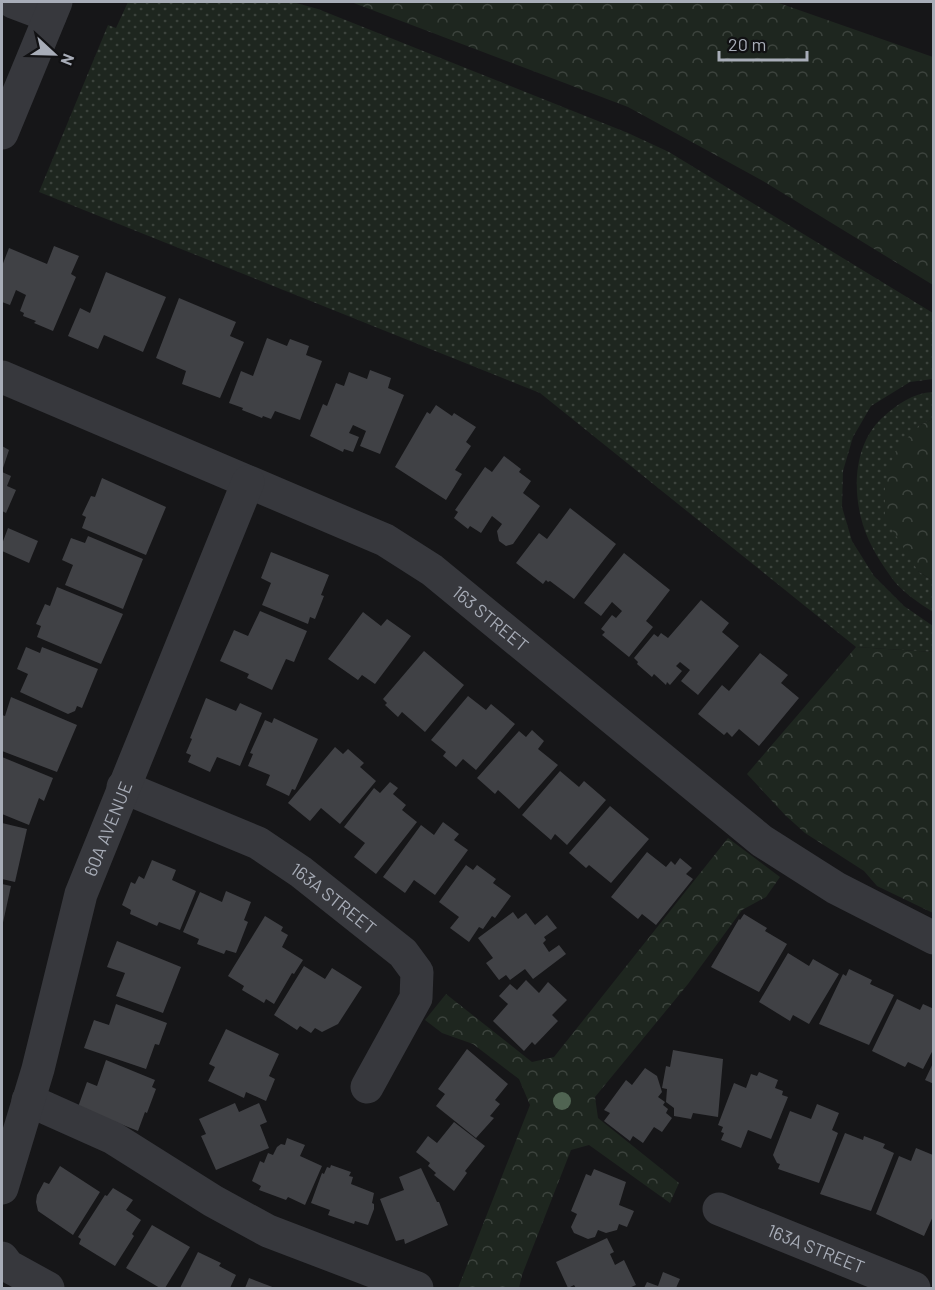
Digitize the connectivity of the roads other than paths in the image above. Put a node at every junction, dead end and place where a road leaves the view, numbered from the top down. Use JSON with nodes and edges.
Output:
{"nodes":[{"id":1,"x":13,"y":2,"type":"edge"},
{"id":2,"x":53,"y":9,"type":"edge"},
{"id":3,"x":2,"y":133,"type":"edge"},
{"id":4,"x":2,"y":377,"type":"edge"},
{"id":5,"x":248,"y":482,"type":"junction"},
{"id":6,"x":123,"y":787,"type":"junction"},
{"id":7,"x":933,"y":938,"type":"edge"},
{"id":8,"x":367,"y":1087,"type":"dead end"},
{"id":9,"x":28,"y":1100,"type":"junction"},
{"id":10,"x":2,"y":1188,"type":"edge"},
{"id":11,"x":719,"y":1209,"type":"dead end"},
{"id":12,"x":2,"y":1258,"type":"edge"},
{"id":13,"x":48,"y":1288,"type":"edge"},
{"id":14,"x":417,"y":1288,"type":"edge"},
{"id":15,"x":914,"y":1288,"type":"edge"}],
"edges":[{"from":1,"to":2,"type":"street"},
{"from":2,"to":3,"type":"street"},
{"from":4,"to":5,"type":"street","name":"163 STREET"},
{"from":5,"to":6,"type":"street","name":"60A AVENUE"},
{"from":5,"to":7,"type":"street","name":"163 STREET"},
{"from":6,"to":8,"type":"street","name":"163A STREET"},
{"from":6,"to":9,"type":"street","name":"60A AVENUE"},
{"from":9,"to":10,"type":"street","name":"60A AVENUE"},
{"from":9,"to":14,"type":"street"},
{"from":11,"to":15,"type":"street","name":"163A STREET"},
{"from":12,"to":13,"type":"street"}]}
